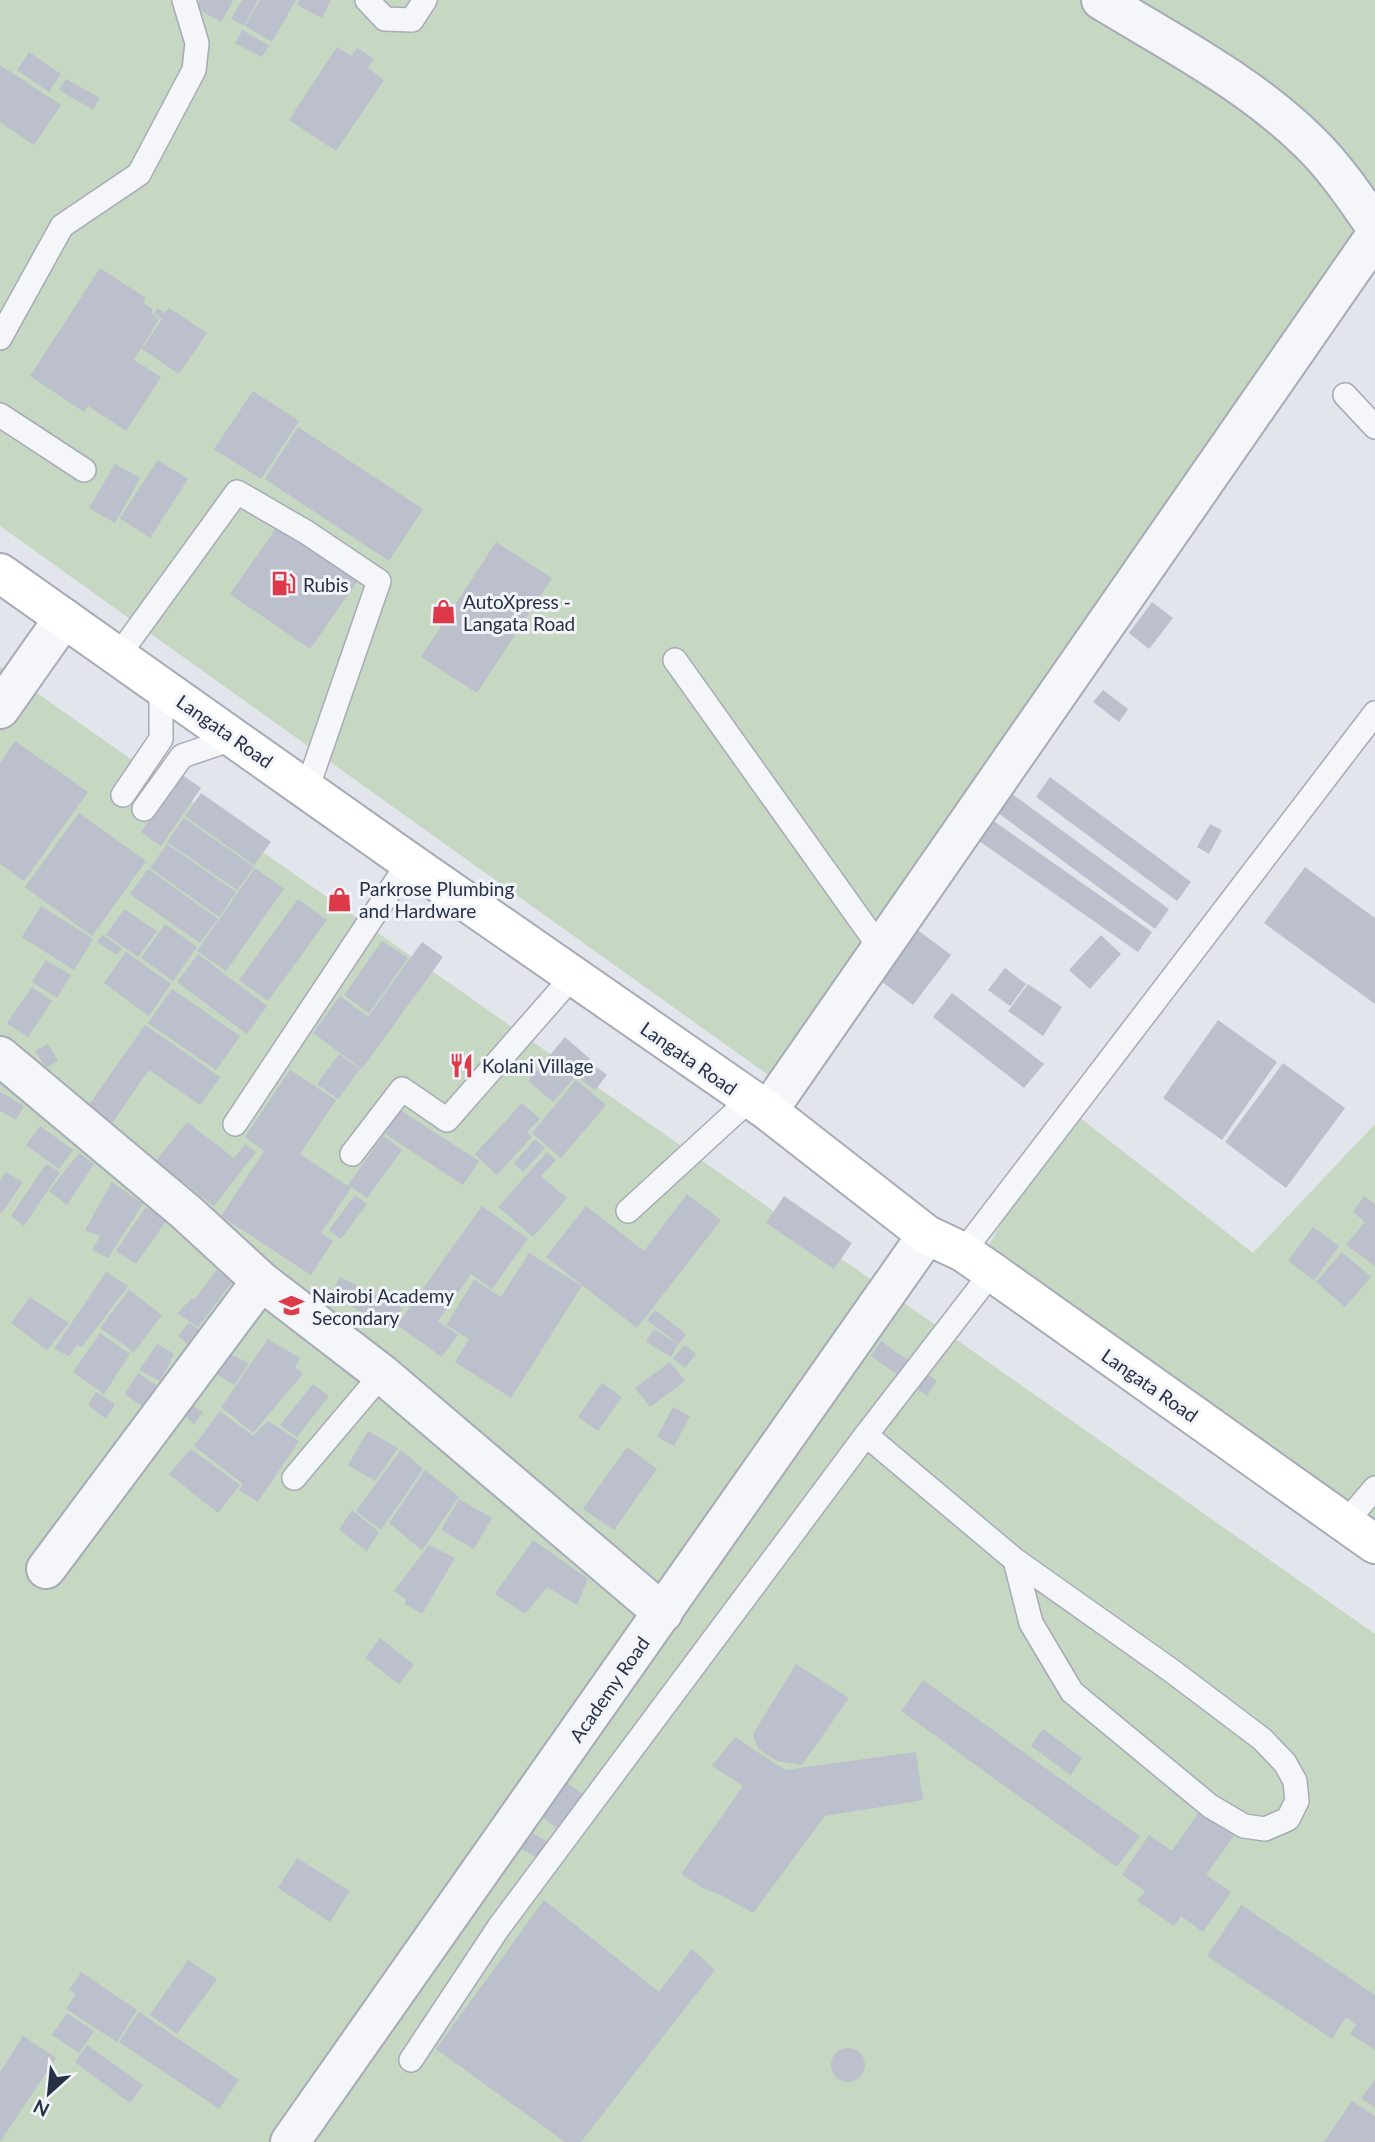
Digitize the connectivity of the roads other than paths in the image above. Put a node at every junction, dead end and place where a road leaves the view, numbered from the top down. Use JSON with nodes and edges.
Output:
{"nodes":[{"id":1,"x":184,"y":0,"type":"edge"},
{"id":2,"x":367,"y":0,"type":"edge"},
{"id":3,"x":425,"y":0,"type":"edge"},
{"id":4,"x":1101,"y":0,"type":"edge"},
{"id":5,"x":1375,"y":226,"type":"edge"},
{"id":6,"x":1375,"y":236,"type":"edge"},
{"id":7,"x":0,"y":338,"type":"edge"},
{"id":8,"x":1345,"y":395,"type":"dead end"},
{"id":9,"x":0,"y":415,"type":"edge"},
{"id":10,"x":1375,"y":427,"type":"edge"},
{"id":11,"x":84,"y":470,"type":"dead end"},
{"id":12,"x":0,"y":573,"type":"edge"},
{"id":13,"x":64,"y":618,"type":"junction"},
{"id":14,"x":118,"y":656,"type":"junction"},
{"id":15,"x":676,"y":660,"type":"dead end"},
{"id":16,"x":160,"y":686,"type":"junction"},
{"id":17,"x":0,"y":709,"type":"edge"},
{"id":18,"x":1375,"y":713,"type":"edge"},
{"id":19,"x":235,"y":738,"type":"junction"},
{"id":20,"x":307,"y":789,"type":"junction"},
{"id":21,"x":122,"y":795,"type":"dead end"},
{"id":22,"x":144,"y":809,"type":"dead end"},
{"id":23,"x":409,"y":862,"type":"junction"},
{"id":24,"x":881,"y":949,"type":"junction"},
{"id":25,"x":573,"y":976,"type":"junction"},
{"id":26,"x":0,"y":1056,"type":"edge"},
{"id":27,"x":759,"y":1106,"type":"junction"},
{"id":28,"x":234,"y":1124,"type":"dead end"},
{"id":29,"x":352,"y":1154,"type":"dead end"},
{"id":30,"x":628,"y":1212,"type":"dead end"},
{"id":31,"x":927,"y":1236,"type":"junction"},
{"id":32,"x":977,"y":1262,"type":"junction"},
{"id":33,"x":261,"y":1281,"type":"junction"},
{"id":34,"x":382,"y":1374,"type":"junction"},
{"id":35,"x":866,"y":1435,"type":"junction"},
{"id":36,"x":294,"y":1478,"type":"dead end"},
{"id":37,"x":1375,"y":1488,"type":"edge"},
{"id":38,"x":1360,"y":1533,"type":"edge"},
{"id":39,"x":1015,"y":1560,"type":"junction"},
{"id":40,"x":46,"y":1569,"type":"dead end"},
{"id":41,"x":663,"y":1613,"type":"junction"},
{"id":42,"x":411,"y":2060,"type":"dead end"},
{"id":43,"x":290,"y":2142,"type":"edge"}],
"edges":[{"from":1,"to":7,"type":"lane"},
{"from":2,"to":3,"type":"lane"},
{"from":4,"to":5,"type":"street"},
{"from":6,"to":24,"type":"street"},
{"from":8,"to":10,"type":"lane"},
{"from":9,"to":11,"type":"lane"},
{"from":12,"to":13,"type":"main road","name":"Langata Road"},
{"from":13,"to":14,"type":"main road","name":"Langata Road"},
{"from":13,"to":17,"type":"street"},
{"from":14,"to":16,"type":"main road","name":"Langata Road"},
{"from":14,"to":20,"type":"lane"},
{"from":15,"to":24,"type":"lane"},
{"from":16,"to":19,"type":"main road","name":"Langata Road"},
{"from":16,"to":21,"type":"lane"},
{"from":18,"to":32,"type":"lane"},
{"from":19,"to":20,"type":"main road","name":"Langata Road"},
{"from":19,"to":22,"type":"lane"},
{"from":20,"to":23,"type":"main road","name":"Langata Road"},
{"from":23,"to":25,"type":"main road","name":"Langata Road"},
{"from":23,"to":28,"type":"lane"},
{"from":24,"to":27,"type":"street"},
{"from":25,"to":27,"type":"main road","name":"Langata Road"},
{"from":25,"to":29,"type":"lane"},
{"from":26,"to":33,"type":"street"},
{"from":27,"to":30,"type":"lane"},
{"from":27,"to":31,"type":"main road","name":"Langata Road"},
{"from":31,"to":32,"type":"main road","name":"Langata Road"},
{"from":31,"to":41,"type":"street","name":"Academy Road"},
{"from":32,"to":35,"type":"lane"},
{"from":32,"to":38,"type":"main road","name":"Langata Road"},
{"from":33,"to":34,"type":"street"},
{"from":33,"to":40,"type":"street"},
{"from":34,"to":36,"type":"lane"},
{"from":34,"to":41,"type":"street"},
{"from":35,"to":39,"type":"lane"},
{"from":35,"to":42,"type":"lane"},
{"from":37,"to":38,"type":"lane"},
{"from":39,"to":39,"type":"lane"},
{"from":41,"to":43,"type":"street","name":"Academy Road"}]}
